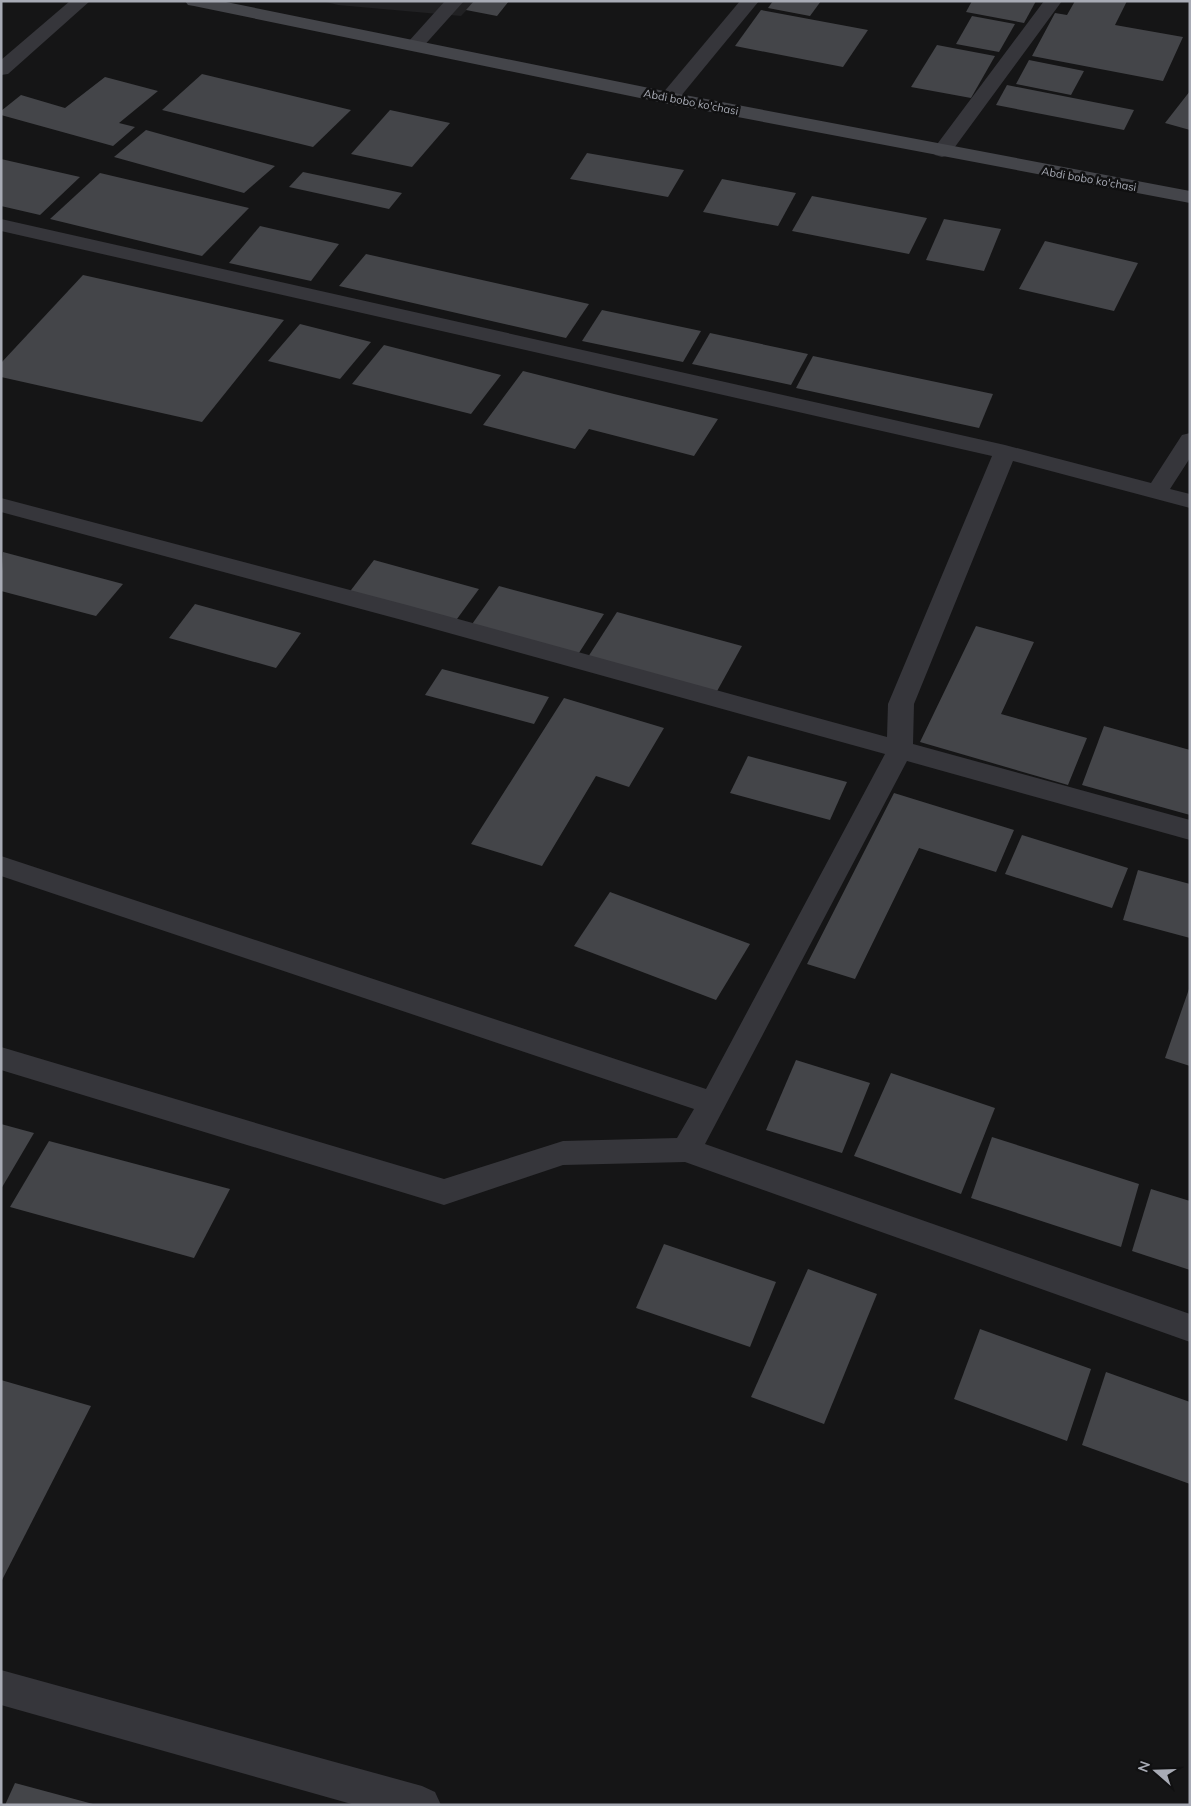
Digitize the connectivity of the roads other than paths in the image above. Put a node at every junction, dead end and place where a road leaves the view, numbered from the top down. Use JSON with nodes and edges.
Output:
{"nodes":[{"id":1,"x":80,"y":1,"type":"edge"},
{"id":2,"x":194,"y":1,"type":"edge"},
{"id":3,"x":455,"y":1,"type":"edge"},
{"id":4,"x":750,"y":1,"type":"edge"},
{"id":5,"x":1054,"y":1,"type":"edge"},
{"id":6,"x":415,"y":46,"type":"junction"},
{"id":7,"x":1,"y":70,"type":"edge"},
{"id":8,"x":669,"y":98,"type":"junction"},
{"id":9,"x":942,"y":151,"type":"junction"},
{"id":10,"x":1190,"y":197,"type":"edge"},
{"id":11,"x":1,"y":225,"type":"edge"},
{"id":12,"x":1190,"y":440,"type":"edge"},
{"id":13,"x":1005,"y":452,"type":"junction"},
{"id":14,"x":1156,"y":493,"type":"junction"},
{"id":15,"x":1190,"y":501,"type":"edge"},
{"id":16,"x":1,"y":505,"type":"edge"},
{"id":17,"x":900,"y":750,"type":"junction"},
{"id":18,"x":1190,"y":830,"type":"edge"},
{"id":19,"x":1,"y":866,"type":"edge"},
{"id":20,"x":1,"y":1058,"type":"edge"},
{"id":21,"x":713,"y":1103,"type":"junction"},
{"id":22,"x":686,"y":1150,"type":"junction"},
{"id":23,"x":1190,"y":1328,"type":"edge"},
{"id":24,"x":1,"y":1687,"type":"edge"},
{"id":25,"x":422,"y":1805,"type":"edge"}],
"edges":[{"from":1,"to":7,"type":"street"},
{"from":2,"to":6,"type":"main road","name":"Abdi bobo ko'chasi"},
{"from":3,"to":6,"type":"street"},
{"from":4,"to":8,"type":"street"},
{"from":5,"to":9,"type":"street"},
{"from":6,"to":8,"type":"main road","name":"Abdi bobo ko'chasi"},
{"from":8,"to":9,"type":"main road","name":"Abdi bobo ko'chasi"},
{"from":9,"to":10,"type":"main road","name":"Abdi bobo ko'chasi"},
{"from":11,"to":13,"type":"street"},
{"from":12,"to":14,"type":"street"},
{"from":13,"to":14,"type":"street"},
{"from":13,"to":17,"type":"street"},
{"from":14,"to":15,"type":"street"},
{"from":16,"to":17,"type":"street"},
{"from":17,"to":18,"type":"street"},
{"from":17,"to":21,"type":"street"},
{"from":19,"to":21,"type":"street"},
{"from":20,"to":22,"type":"street"},
{"from":21,"to":22,"type":"street"},
{"from":22,"to":23,"type":"street"},
{"from":24,"to":25,"type":"street"}]}
